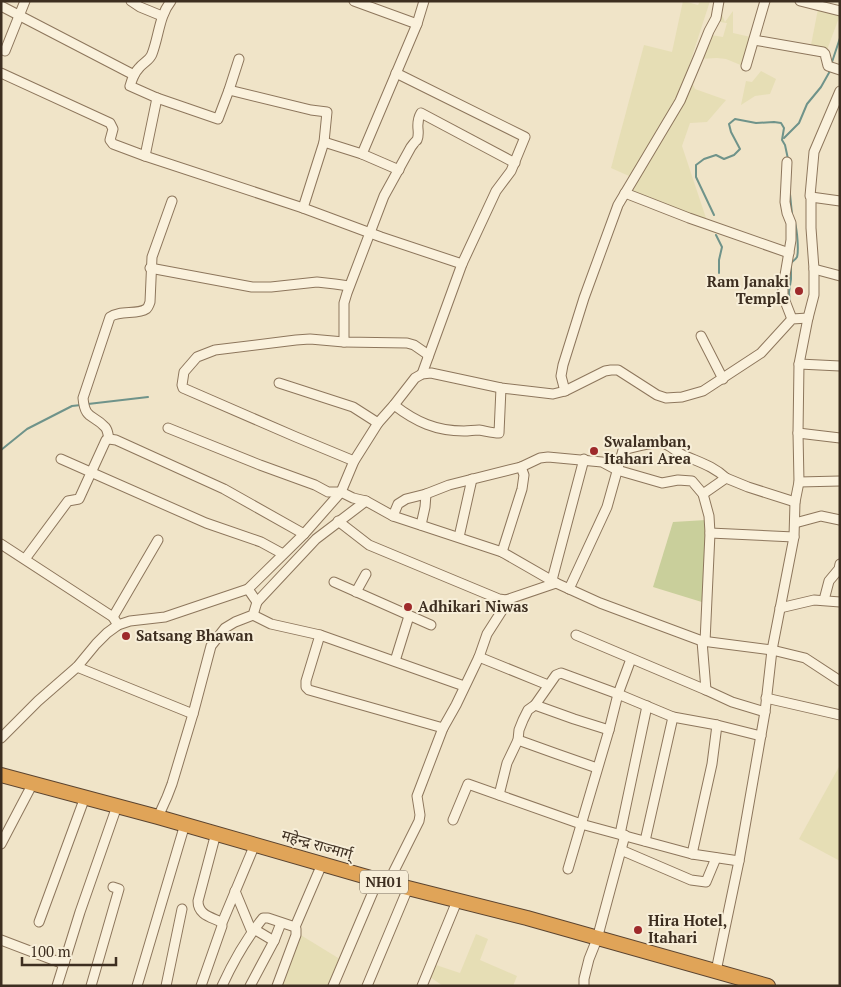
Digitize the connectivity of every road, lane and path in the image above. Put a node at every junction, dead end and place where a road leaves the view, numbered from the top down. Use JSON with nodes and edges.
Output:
{"nodes":[{"id":1,"x":25,"y":1,"type":"edge"},
{"id":2,"x":131,"y":1,"type":"edge"},
{"id":3,"x":171,"y":1,"type":"edge"},
{"id":4,"x":354,"y":1,"type":"edge"},
{"id":5,"x":424,"y":1,"type":"edge"},
{"id":6,"x":719,"y":1,"type":"edge"},
{"id":7,"x":765,"y":1,"type":"edge"},
{"id":8,"x":800,"y":1,"type":"edge"},
{"id":9,"x":1,"y":6,"type":"edge"},
{"id":10,"x":840,"y":11,"type":"edge"},
{"id":11,"x":19,"y":15,"type":"junction"},
{"id":12,"x":162,"y":16,"type":"junction"},
{"id":13,"x":417,"y":24,"type":"junction"},
{"id":14,"x":754,"y":40,"type":"junction"},
{"id":15,"x":5,"y":51,"type":"dead end"},
{"id":16,"x":238,"y":59,"type":"dead end"},
{"id":17,"x":746,"y":66,"type":"dead end"},
{"id":18,"x":840,"y":70,"type":"edge"},
{"id":19,"x":396,"y":72,"type":"junction"},
{"id":20,"x":1,"y":73,"type":"edge"},
{"id":21,"x":134,"y":75,"type":"junction"},
{"id":22,"x":229,"y":90,"type":"junction"},
{"id":23,"x":839,"y":92,"type":"edge"},
{"id":24,"x":157,"y":98,"type":"junction"},
{"id":25,"x":324,"y":142,"type":"junction"},
{"id":26,"x":362,"y":154,"type":"junction"},
{"id":27,"x":145,"y":156,"type":"junction"},
{"id":28,"x":787,"y":162,"type":"dead end"},
{"id":29,"x":515,"y":163,"type":"junction"},
{"id":30,"x":399,"y":170,"type":"junction"},
{"id":31,"x":625,"y":193,"type":"junction"},
{"id":32,"x":812,"y":197,"type":"junction"},
{"id":33,"x":172,"y":201,"type":"dead end"},
{"id":34,"x":840,"y":201,"type":"edge"},
{"id":35,"x":303,"y":208,"type":"junction"},
{"id":36,"x":370,"y":234,"type":"junction"},
{"id":37,"x":789,"y":253,"type":"junction"},
{"id":38,"x":462,"y":264,"type":"junction"},
{"id":39,"x":150,"y":268,"type":"junction"},
{"id":40,"x":814,"y":269,"type":"junction"},
{"id":41,"x":840,"y":276,"type":"edge"},
{"id":42,"x":349,"y":286,"type":"junction"},
{"id":43,"x":808,"y":318,"type":"junction"},
{"id":44,"x":792,"y":319,"type":"junction"},
{"id":45,"x":700,"y":336,"type":"dead end"},
{"id":46,"x":344,"y":342,"type":"junction"},
{"id":47,"x":428,"y":357,"type":"junction"},
{"id":48,"x":800,"y":364,"type":"junction"},
{"id":49,"x":840,"y":366,"type":"edge"},
{"id":50,"x":422,"y":374,"type":"junction"},
{"id":51,"x":722,"y":379,"type":"junction"},
{"id":52,"x":279,"y":383,"type":"dead end"},
{"id":53,"x":501,"y":388,"type":"junction"},
{"id":54,"x":565,"y":391,"type":"junction"},
{"id":55,"x":394,"y":405,"type":"junction"},
{"id":56,"x":378,"y":423,"type":"junction"},
{"id":57,"x":168,"y":428,"type":"dead end"},
{"id":58,"x":798,"y":433,"type":"junction"},
{"id":59,"x":840,"y":438,"type":"edge"},
{"id":60,"x":109,"y":439,"type":"junction"},
{"id":61,"x":62,"y":459,"type":"dead end"},
{"id":62,"x":584,"y":459,"type":"junction"},
{"id":63,"x":354,"y":461,"type":"junction"},
{"id":64,"x":521,"y":467,"type":"junction"},
{"id":65,"x":617,"y":470,"type":"junction"},
{"id":66,"x":90,"y":472,"type":"junction"},
{"id":67,"x":726,"y":478,"type":"junction"},
{"id":68,"x":472,"y":479,"type":"junction"},
{"id":69,"x":799,"y":482,"type":"junction"},
{"id":70,"x":840,"y":482,"type":"edge"},
{"id":71,"x":341,"y":492,"type":"junction"},
{"id":72,"x":426,"y":494,"type":"junction"},
{"id":73,"x":703,"y":494,"type":"junction"},
{"id":74,"x":366,"y":501,"type":"junction"},
{"id":75,"x":795,"y":502,"type":"junction"},
{"id":76,"x":392,"y":516,"type":"junction"},
{"id":77,"x":840,"y":520,"type":"edge"},
{"id":78,"x":338,"y":521,"type":"junction"},
{"id":79,"x":795,"y":523,"type":"junction"},
{"id":80,"x":421,"y":525,"type":"junction"},
{"id":81,"x":710,"y":533,"type":"junction"},
{"id":82,"x":304,"y":534,"type":"junction"},
{"id":83,"x":458,"y":537,"type":"junction"},
{"id":84,"x":794,"y":537,"type":"junction"},
{"id":85,"x":158,"y":540,"type":"dead end"},
{"id":86,"x":1,"y":544,"type":"edge"},
{"id":87,"x":502,"y":552,"type":"junction"},
{"id":88,"x":284,"y":554,"type":"junction"},
{"id":89,"x":25,"y":560,"type":"junction"},
{"id":90,"x":840,"y":564,"type":"edge"},
{"id":91,"x":839,"y":569,"type":"edge"},
{"id":92,"x":366,"y":574,"type":"dead end"},
{"id":93,"x":334,"y":582,"type":"dead end"},
{"id":94,"x":554,"y":582,"type":"junction"},
{"id":95,"x":248,"y":589,"type":"junction"},
{"id":96,"x":569,"y":589,"type":"junction"},
{"id":97,"x":356,"y":592,"type":"junction"},
{"id":98,"x":506,"y":600,"type":"junction"},
{"id":99,"x":824,"y":600,"type":"junction"},
{"id":100,"x":257,"y":602,"type":"junction"},
{"id":101,"x":840,"y":602,"type":"edge"},
{"id":102,"x":780,"y":608,"type":"junction"},
{"id":103,"x":253,"y":615,"type":"junction"},
{"id":104,"x":409,"y":616,"type":"junction"},
{"id":105,"x":116,"y":621,"type":"junction"},
{"id":106,"x":431,"y":625,"type":"dead end"},
{"id":107,"x":320,"y":634,"type":"junction"},
{"id":108,"x":576,"y":635,"type":"dead end"},
{"id":109,"x":704,"y":641,"type":"junction"},
{"id":110,"x":772,"y":650,"type":"junction"},
{"id":111,"x":479,"y":657,"type":"junction"},
{"id":112,"x":631,"y":659,"type":"junction"},
{"id":113,"x":395,"y":661,"type":"junction"},
{"id":114,"x":77,"y":667,"type":"junction"},
{"id":115,"x":840,"y":681,"type":"edge"},
{"id":116,"x":548,"y":685,"type":"junction"},
{"id":117,"x":464,"y":686,"type":"junction"},
{"id":118,"x":706,"y":690,"type":"junction"},
{"id":119,"x":618,"y":694,"type":"junction"},
{"id":120,"x":766,"y":698,"type":"junction"},
{"id":121,"x":535,"y":705,"type":"junction"},
{"id":122,"x":647,"y":706,"type":"junction"},
{"id":123,"x":765,"y":712,"type":"junction"},
{"id":124,"x":193,"y":714,"type":"junction"},
{"id":125,"x":840,"y":715,"type":"edge"},
{"id":126,"x":673,"y":717,"type":"junction"},
{"id":127,"x":717,"y":726,"type":"junction"},
{"id":128,"x":443,"y":728,"type":"junction"},
{"id":129,"x":609,"y":730,"type":"junction"},
{"id":130,"x":760,"y":736,"type":"junction"},
{"id":131,"x":1,"y":738,"type":"edge"},
{"id":132,"x":518,"y":740,"type":"junction"},
{"id":133,"x":598,"y":768,"type":"junction"},
{"id":134,"x":1,"y":775,"type":"edge"},
{"id":135,"x":33,"y":783,"type":"junction"},
{"id":136,"x":499,"y":795,"type":"junction"},
{"id":137,"x":85,"y":798,"type":"junction"},
{"id":138,"x":117,"y":806,"type":"junction"},
{"id":139,"x":158,"y":817,"type":"junction"},
{"id":140,"x":453,"y":820,"type":"dead end"},
{"id":141,"x":185,"y":824,"type":"junction"},
{"id":142,"x":581,"y":824,"type":"junction"},
{"id":143,"x":216,"y":833,"type":"junction"},
{"id":144,"x":623,"y":835,"type":"junction"},
{"id":145,"x":645,"y":841,"type":"junction"},
{"id":146,"x":1,"y":844,"type":"edge"},
{"id":147,"x":255,"y":844,"type":"junction"},
{"id":148,"x":621,"y":850,"type":"junction"},
{"id":149,"x":692,"y":854,"type":"junction"},
{"id":150,"x":716,"y":858,"type":"junction"},
{"id":151,"x":738,"y":862,"type":"junction"},
{"id":152,"x":322,"y":864,"type":"junction"},
{"id":153,"x":568,"y":869,"type":"dead end"},
{"id":154,"x":383,"y":882,"type":"junction"},
{"id":155,"x":113,"y":887,"type":"dead end"},
{"id":156,"x":408,"y":888,"type":"junction"},
{"id":157,"x":235,"y":891,"type":"junction"},
{"id":158,"x":457,"y":901,"type":"junction"},
{"id":159,"x":182,"y":909,"type":"dead end"},
{"id":160,"x":39,"y":922,"type":"dead end"},
{"id":161,"x":222,"y":923,"type":"junction"},
{"id":162,"x":281,"y":923,"type":"junction"},
{"id":163,"x":295,"y":927,"type":"junction"},
{"id":164,"x":253,"y":931,"type":"junction"},
{"id":165,"x":597,"y":939,"type":"junction"},
{"id":166,"x":1,"y":940,"type":"edge"},
{"id":167,"x":274,"y":941,"type":"junction"},
{"id":168,"x":64,"y":964,"type":"junction"},
{"id":169,"x":716,"y":971,"type":"junction"},
{"id":170,"x":57,"y":986,"type":"edge"},
{"id":171,"x":90,"y":986,"type":"edge"},
{"id":172,"x":137,"y":986,"type":"edge"},
{"id":173,"x":166,"y":986,"type":"edge"},
{"id":174,"x":201,"y":986,"type":"edge"},
{"id":175,"x":222,"y":986,"type":"edge"},
{"id":176,"x":250,"y":986,"type":"edge"},
{"id":177,"x":277,"y":986,"type":"edge"},
{"id":178,"x":333,"y":986,"type":"edge"},
{"id":179,"x":367,"y":986,"type":"edge"},
{"id":180,"x":422,"y":986,"type":"edge"},
{"id":181,"x":584,"y":986,"type":"edge"},
{"id":182,"x":768,"y":986,"type":"edge"}],
"edges":[{"from":1,"to":11,"type":"street"},
{"from":2,"to":12,"type":"street"},
{"from":3,"to":12,"type":"street"},
{"from":4,"to":13,"type":"street"},
{"from":5,"to":13,"type":"street"},
{"from":6,"to":31,"type":"street"},
{"from":7,"to":14,"type":"street"},
{"from":8,"to":10,"type":"street"},
{"from":9,"to":11,"type":"street"},
{"from":11,"to":15,"type":"street"},
{"from":11,"to":21,"type":"street"},
{"from":12,"to":21,"type":"street"},
{"from":13,"to":19,"type":"street"},
{"from":14,"to":17,"type":"street"},
{"from":14,"to":18,"type":"street"},
{"from":16,"to":22,"type":"street"},
{"from":19,"to":26,"type":"street"},
{"from":19,"to":29,"type":"street"},
{"from":20,"to":27,"type":"street"},
{"from":21,"to":24,"type":"street"},
{"from":22,"to":24,"type":"street"},
{"from":22,"to":25,"type":"street"},
{"from":23,"to":32,"type":"street"},
{"from":24,"to":27,"type":"street"},
{"from":25,"to":26,"type":"street"},
{"from":25,"to":35,"type":"street"},
{"from":26,"to":30,"type":"street"},
{"from":27,"to":35,"type":"street"},
{"from":28,"to":37,"type":"street"},
{"from":29,"to":30,"type":"street"},
{"from":29,"to":38,"type":"street"},
{"from":30,"to":36,"type":"street"},
{"from":31,"to":37,"type":"street"},
{"from":31,"to":54,"type":"street"},
{"from":32,"to":34,"type":"street"},
{"from":32,"to":40,"type":"street"},
{"from":33,"to":39,"type":"street"},
{"from":35,"to":36,"type":"street"},
{"from":36,"to":38,"type":"street"},
{"from":36,"to":42,"type":"street"},
{"from":37,"to":44,"type":"street"},
{"from":38,"to":47,"type":"street"},
{"from":39,"to":42,"type":"street"},
{"from":39,"to":60,"type":"street"},
{"from":40,"to":41,"type":"street"},
{"from":40,"to":43,"type":"street"},
{"from":42,"to":46,"type":"street"},
{"from":43,"to":44,"type":"street"},
{"from":43,"to":48,"type":"street"},
{"from":44,"to":51,"type":"street"},
{"from":45,"to":51,"type":"street"},
{"from":46,"to":47,"type":"street"},
{"from":46,"to":63,"type":"street"},
{"from":47,"to":50,"type":"street"},
{"from":48,"to":49,"type":"street"},
{"from":48,"to":58,"type":"street"},
{"from":50,"to":53,"type":"street"},
{"from":50,"to":55,"type":"street"},
{"from":51,"to":54,"type":"street"},
{"from":52,"to":56,"type":"street"},
{"from":53,"to":54,"type":"street"},
{"from":53,"to":55,"type":"street"},
{"from":55,"to":56,"type":"street"},
{"from":56,"to":63,"type":"street"},
{"from":57,"to":71,"type":"street"},
{"from":58,"to":59,"type":"street"},
{"from":58,"to":69,"type":"street"},
{"from":60,"to":66,"type":"street"},
{"from":60,"to":82,"type":"street"},
{"from":61,"to":66,"type":"street"},
{"from":62,"to":64,"type":"street"},
{"from":62,"to":65,"type":"street"},
{"from":62,"to":94,"type":"street"},
{"from":63,"to":71,"type":"street"},
{"from":64,"to":68,"type":"street"},
{"from":64,"to":87,"type":"street"},
{"from":65,"to":67,"type":"street"},
{"from":65,"to":73,"type":"street"},
{"from":65,"to":96,"type":"street"},
{"from":66,"to":88,"type":"street"},
{"from":66,"to":89,"type":"street"},
{"from":67,"to":73,"type":"street"},
{"from":67,"to":75,"type":"street"},
{"from":68,"to":72,"type":"street"},
{"from":68,"to":83,"type":"street"},
{"from":69,"to":70,"type":"street"},
{"from":69,"to":75,"type":"street"},
{"from":71,"to":74,"type":"street"},
{"from":71,"to":82,"type":"street"},
{"from":72,"to":76,"type":"street"},
{"from":72,"to":80,"type":"street"},
{"from":73,"to":81,"type":"street"},
{"from":74,"to":76,"type":"street"},
{"from":74,"to":78,"type":"street"},
{"from":75,"to":79,"type":"street"},
{"from":76,"to":80,"type":"street"},
{"from":77,"to":79,"type":"street"},
{"from":78,"to":98,"type":"street"},
{"from":78,"to":100,"type":"street"},
{"from":79,"to":84,"type":"street"},
{"from":80,"to":83,"type":"street"},
{"from":81,"to":84,"type":"street"},
{"from":81,"to":109,"type":"street"},
{"from":82,"to":88,"type":"street"},
{"from":83,"to":87,"type":"street"},
{"from":84,"to":102,"type":"street"},
{"from":85,"to":105,"type":"street"},
{"from":86,"to":89,"type":"street"},
{"from":87,"to":94,"type":"street"},
{"from":88,"to":95,"type":"street"},
{"from":89,"to":105,"type":"street"},
{"from":90,"to":91,"type":"street"},
{"from":91,"to":99,"type":"street"},
{"from":92,"to":97,"type":"street"},
{"from":93,"to":97,"type":"street"},
{"from":94,"to":96,"type":"street"},
{"from":94,"to":98,"type":"street"},
{"from":95,"to":100,"type":"street"},
{"from":95,"to":105,"type":"street"},
{"from":96,"to":109,"type":"street"},
{"from":97,"to":104,"type":"street"},
{"from":98,"to":111,"type":"street"},
{"from":99,"to":101,"type":"street"},
{"from":99,"to":102,"type":"street"},
{"from":100,"to":103,"type":"street"},
{"from":102,"to":110,"type":"street"},
{"from":103,"to":107,"type":"street"},
{"from":103,"to":124,"type":"street"},
{"from":104,"to":106,"type":"street"},
{"from":104,"to":113,"type":"street"},
{"from":105,"to":114,"type":"street"},
{"from":107,"to":113,"type":"street"},
{"from":107,"to":128,"type":"street"},
{"from":108,"to":112,"type":"street"},
{"from":109,"to":110,"type":"street"},
{"from":109,"to":118,"type":"street"},
{"from":110,"to":115,"type":"street"},
{"from":110,"to":120,"type":"street"},
{"from":111,"to":116,"type":"street"},
{"from":111,"to":117,"type":"street"},
{"from":112,"to":118,"type":"street"},
{"from":112,"to":119,"type":"street"},
{"from":113,"to":117,"type":"street"},
{"from":114,"to":124,"type":"street"},
{"from":114,"to":131,"type":"street"},
{"from":116,"to":119,"type":"street"},
{"from":116,"to":121,"type":"street"},
{"from":117,"to":128,"type":"street"},
{"from":118,"to":123,"type":"street"},
{"from":119,"to":122,"type":"street"},
{"from":119,"to":129,"type":"street"},
{"from":120,"to":123,"type":"street"},
{"from":120,"to":125,"type":"street"},
{"from":121,"to":129,"type":"street"},
{"from":121,"to":132,"type":"street"},
{"from":122,"to":126,"type":"street"},
{"from":122,"to":144,"type":"street"},
{"from":123,"to":130,"type":"street"},
{"from":124,"to":139,"type":"street"},
{"from":126,"to":127,"type":"street"},
{"from":126,"to":145,"type":"street"},
{"from":127,"to":130,"type":"street"},
{"from":127,"to":149,"type":"street"},
{"from":128,"to":154,"type":"street"},
{"from":129,"to":133,"type":"street"},
{"from":130,"to":151,"type":"street"},
{"from":132,"to":133,"type":"street"},
{"from":132,"to":136,"type":"street"},
{"from":133,"to":142,"type":"street"},
{"from":134,"to":135,"type":"highway","name":"महेन्द्र राज्मार्ग्","number":"NH01"},
{"from":135,"to":137,"type":"highway","name":"महेन्द्र राज्मार्ग्","number":"NH01"},
{"from":135,"to":146,"type":"street"},
{"from":136,"to":140,"type":"street"},
{"from":136,"to":142,"type":"street"},
{"from":137,"to":138,"type":"highway","name":"महेन्द्र राज्मार्ग्","number":"NH01"},
{"from":137,"to":160,"type":"street"},
{"from":138,"to":139,"type":"highway","name":"महेन्द्र राज्मार्ग्","number":"NH01"},
{"from":138,"to":168,"type":"street"},
{"from":139,"to":141,"type":"highway","name":"महेन्द्र राज्मार्ग्","number":"NH01"},
{"from":141,"to":143,"type":"highway","name":"महेन्द्र राज्मार्ग्","number":"NH01"},
{"from":141,"to":172,"type":"street"},
{"from":142,"to":144,"type":"street"},
{"from":142,"to":153,"type":"street"},
{"from":143,"to":147,"type":"highway","name":"महेन्द्र राज्मार्ग्","number":"NH01"},
{"from":143,"to":161,"type":"street"},
{"from":144,"to":145,"type":"street"},
{"from":144,"to":148,"type":"street"},
{"from":145,"to":149,"type":"street"},
{"from":147,"to":152,"type":"highway","name":"महेन्द्र राज्मार्ग्","number":"NH01"},
{"from":147,"to":157,"type":"street"},
{"from":148,"to":150,"type":"street"},
{"from":148,"to":165,"type":"street"},
{"from":149,"to":150,"type":"street"},
{"from":150,"to":151,"type":"street"},
{"from":151,"to":169,"type":"street"},
{"from":152,"to":154,"type":"highway","name":"महेन्द्र राज्मार्ग्","number":"NH01"},
{"from":152,"to":163,"type":"street"},
{"from":154,"to":156,"type":"highway","name":"महेन्द्र राज्मार्ग्","number":"NH01"},
{"from":154,"to":178,"type":"street"},
{"from":155,"to":171,"type":"street"},
{"from":156,"to":158,"type":"highway","name":"महेन्द्र राज्मार्ग्","number":"NH01"},
{"from":156,"to":179,"type":"street"},
{"from":157,"to":161,"type":"street"},
{"from":157,"to":164,"type":"street"},
{"from":158,"to":165,"type":"highway","name":"महेन्द्र राज्मार्ग्","number":"NH01"},
{"from":158,"to":180,"type":"street"},
{"from":159,"to":173,"type":"street"},
{"from":161,"to":174,"type":"street"},
{"from":162,"to":163,"type":"street"},
{"from":162,"to":164,"type":"street"},
{"from":162,"to":167,"type":"street"},
{"from":163,"to":177,"type":"street"},
{"from":164,"to":167,"type":"street"},
{"from":164,"to":175,"type":"street"},
{"from":165,"to":169,"type":"highway","name":"महेन्द्र राज्मार्ग्","number":"NH01"},
{"from":165,"to":181,"type":"street"},
{"from":166,"to":168,"type":"street"},
{"from":167,"to":176,"type":"street"},
{"from":168,"to":170,"type":"street"},
{"from":169,"to":182,"type":"highway","name":"महेन्द्र राज्मार्ग्","number":"NH01"}]}
